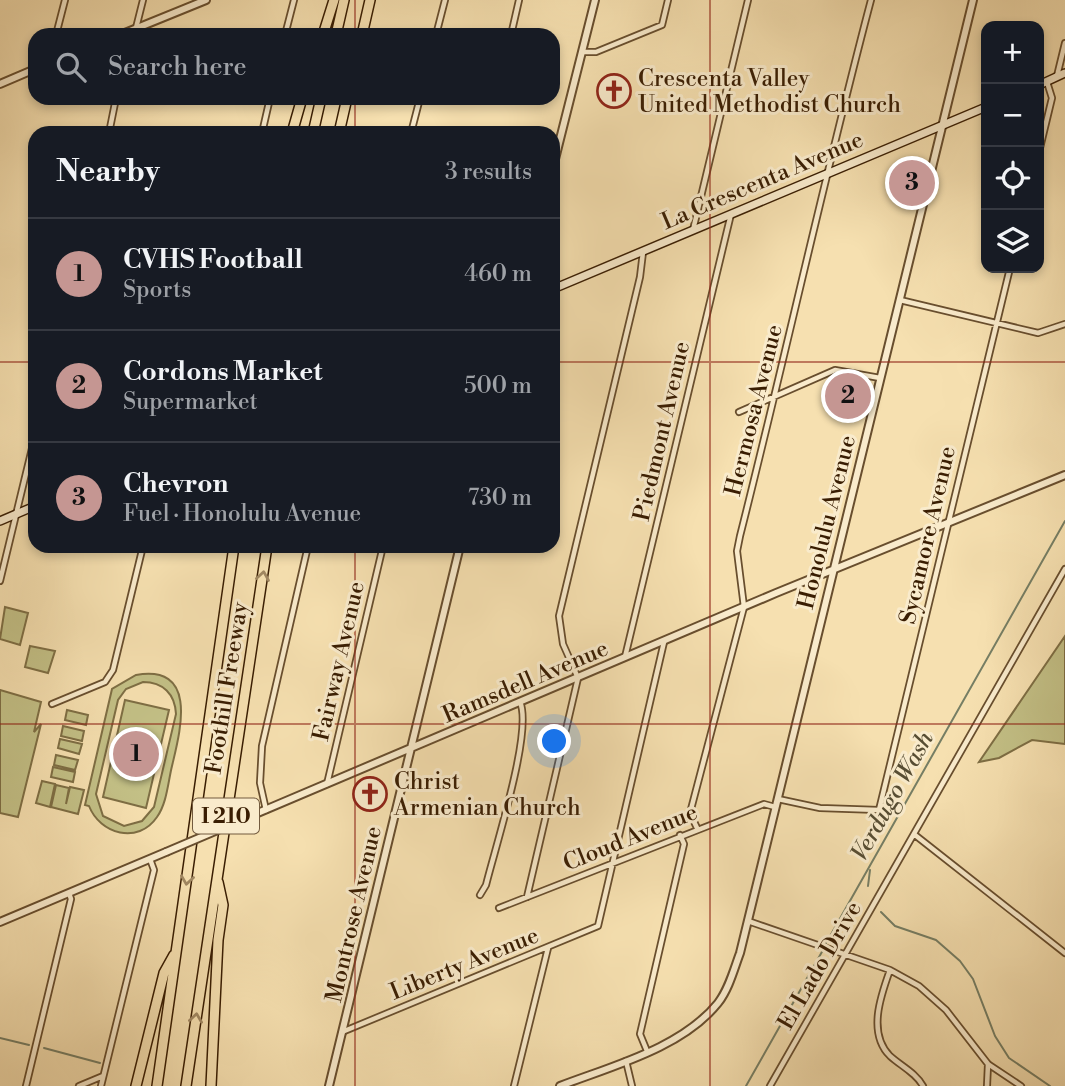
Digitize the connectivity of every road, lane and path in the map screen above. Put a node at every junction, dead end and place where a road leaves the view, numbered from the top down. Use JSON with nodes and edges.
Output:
{"nodes":[{"id":1,"x":65,"y":0,"type":"edge"},
{"id":2,"x":143,"y":0,"type":"edge"},
{"id":3,"x":206,"y":0,"type":"edge"},
{"id":4,"x":294,"y":0,"type":"edge"},
{"id":5,"x":334,"y":0,"type":"edge"},
{"id":6,"x":344,"y":0,"type":"edge"},
{"id":7,"x":370,"y":0,"type":"edge"},
{"id":8,"x":445,"y":0,"type":"edge"},
{"id":9,"x":519,"y":0,"type":"edge"},
{"id":10,"x":595,"y":0,"type":"edge"},
{"id":11,"x":668,"y":0,"type":"edge"},
{"id":12,"x":748,"y":0,"type":"edge"},
{"id":13,"x":871,"y":0,"type":"edge"},
{"id":14,"x":973,"y":0,"type":"edge"},
{"id":15,"x":58,"y":28,"type":"edge"},
{"id":16,"x":134,"y":28,"type":"edge"},
{"id":17,"x":140,"y":28,"type":"edge"},
{"id":18,"x":287,"y":28,"type":"edge"},
{"id":19,"x":325,"y":28,"type":"edge"},
{"id":20,"x":337,"y":28,"type":"edge"},
{"id":21,"x":364,"y":28,"type":"edge"},
{"id":22,"x":438,"y":28,"type":"edge"},
{"id":23,"x":512,"y":28,"type":"edge"},
{"id":24,"x":1065,"y":43,"type":"edge"},
{"id":25,"x":582,"y":52,"type":"junction"},
{"id":26,"x":28,"y":72,"type":"edge"},
{"id":27,"x":1065,"y":74,"type":"edge"},
{"id":28,"x":1057,"y":77,"type":"junction"},
{"id":29,"x":1044,"y":83,"type":"edge"},
{"id":30,"x":0,"y":84,"type":"edge"},
{"id":31,"x":1044,"y":84,"type":"edge"},
{"id":32,"x":115,"y":105,"type":"edge"},
{"id":33,"x":268,"y":105,"type":"edge"},
{"id":34,"x":300,"y":105,"type":"edge"},
{"id":35,"x":319,"y":105,"type":"edge"},
{"id":36,"x":345,"y":105,"type":"edge"},
{"id":37,"x":418,"y":105,"type":"edge"},
{"id":38,"x":981,"y":109,"type":"edge"},
{"id":39,"x":110,"y":126,"type":"edge"},
{"id":40,"x":264,"y":126,"type":"edge"},
{"id":41,"x":294,"y":126,"type":"edge"},
{"id":42,"x":315,"y":126,"type":"edge"},
{"id":43,"x":341,"y":126,"type":"edge"},
{"id":44,"x":413,"y":126,"type":"edge"},
{"id":45,"x":941,"y":126,"type":"junction"},
{"id":46,"x":560,"y":139,"type":"edge"},
{"id":47,"x":1040,"y":147,"type":"edge"},
{"id":48,"x":825,"y":174,"type":"junction"},
{"id":49,"x":731,"y":214,"type":"junction"},
{"id":50,"x":693,"y":230,"type":"junction"},
{"id":51,"x":643,"y":251,"type":"junction"},
{"id":52,"x":1009,"y":273,"type":"edge"},
{"id":53,"x":560,"y":286,"type":"edge"},
{"id":54,"x":900,"y":300,"type":"junction"},
{"id":55,"x":996,"y":324,"type":"junction"},
{"id":56,"x":1065,"y":324,"type":"edge"},
{"id":57,"x":880,"y":378,"type":"junction"},
{"id":58,"x":776,"y":396,"type":"junction"},
{"id":59,"x":739,"y":412,"type":"dead end"},
{"id":60,"x":28,"y":465,"type":"edge"},
{"id":61,"x":1065,"y":475,"type":"edge"},
{"id":62,"x":28,"y":509,"type":"edge"},
{"id":63,"x":16,"y":514,"type":"junction"},
{"id":64,"x":0,"y":521,"type":"edge"},
{"id":65,"x":949,"y":521,"type":"junction"},
{"id":66,"x":141,"y":553,"type":"edge"},
{"id":67,"x":233,"y":553,"type":"edge"},
{"id":68,"x":266,"y":553,"type":"edge"},
{"id":69,"x":307,"y":553,"type":"edge"},
{"id":70,"x":381,"y":553,"type":"edge"},
{"id":71,"x":458,"y":553,"type":"edge"},
{"id":72,"x":1065,"y":569,"type":"edge"},
{"id":73,"x":831,"y":571,"type":"junction"},
{"id":74,"x":0,"y":581,"type":"edge"},
{"id":75,"x":744,"y":607,"type":"junction"},
{"id":76,"x":664,"y":642,"type":"junction"},
{"id":77,"x":625,"y":657,"type":"junction"},
{"id":78,"x":578,"y":678,"type":"junction"},
{"id":79,"x":520,"y":702,"type":"junction"},
{"id":80,"x":52,"y":704,"type":"dead end"},
{"id":81,"x":410,"y":750,"type":"junction"},
{"id":82,"x":327,"y":784,"type":"junction"},
{"id":83,"x":776,"y":803,"type":"junction"},
{"id":84,"x":267,"y":810,"type":"junction"},
{"id":85,"x":879,"y":810,"type":"joint"},
{"id":86,"x":696,"y":828,"type":"junction"},
{"id":87,"x":680,"y":835,"type":"junction"},
{"id":88,"x":915,"y":835,"type":"junction"},
{"id":89,"x":150,"y":859,"type":"junction"},
{"id":90,"x":613,"y":863,"type":"junction"},
{"id":91,"x":217,"y":877,"type":"junction"},
{"id":92,"x":69,"y":893,"type":"junction"},
{"id":93,"x":481,"y":895,"type":"dead end"},
{"id":94,"x":527,"y":897,"type":"junction"},
{"id":95,"x":499,"y":908,"type":"dead end"},
{"id":96,"x":748,"y":921,"type":"junction"},
{"id":97,"x":0,"y":922,"type":"edge"},
{"id":98,"x":549,"y":947,"type":"junction"},
{"id":99,"x":177,"y":950,"type":"junction"},
{"id":100,"x":1065,"y":953,"type":"edge"},
{"id":101,"x":845,"y":954,"type":"junction"},
{"id":102,"x":890,"y":971,"type":"junction"},
{"id":103,"x":342,"y":1032,"type":"junction"},
{"id":104,"x":647,"y":1051,"type":"junction"},
{"id":105,"x":626,"y":1060,"type":"junction"},
{"id":106,"x":988,"y":1064,"type":"junction"},
{"id":107,"x":104,"y":1076,"type":"junction"},
{"id":108,"x":26,"y":1086,"type":"edge"},
{"id":109,"x":79,"y":1086,"type":"edge"},
{"id":110,"x":101,"y":1086,"type":"edge"},
{"id":111,"x":136,"y":1086,"type":"edge"},
{"id":112,"x":158,"y":1086,"type":"edge"},
{"id":113,"x":186,"y":1086,"type":"edge"},
{"id":114,"x":211,"y":1086,"type":"edge"},
{"id":115,"x":329,"y":1086,"type":"edge"},
{"id":116,"x":514,"y":1086,"type":"edge"},
{"id":117,"x":560,"y":1086,"type":"edge"},
{"id":118,"x":632,"y":1086,"type":"edge"},
{"id":119,"x":770,"y":1086,"type":"edge"},
{"id":120,"x":923,"y":1086,"type":"edge"},
{"id":121,"x":987,"y":1086,"type":"edge"},
{"id":122,"x":1021,"y":1086,"type":"edge"}],
"edges":[{"from":1,"to":15,"type":"street"},
{"from":2,"to":16,"type":"street"},
{"from":3,"to":17,"type":"street"},
{"from":4,"to":18,"type":"street"},
{"from":5,"to":19,"type":"highway"},
{"from":6,"to":20,"type":"highway"},
{"from":7,"to":21,"type":"highway"},
{"from":8,"to":22,"type":"street"},
{"from":9,"to":23,"type":"street"},
{"from":10,"to":25,"type":"street"},
{"from":11,"to":25,"type":"street"},
{"from":12,"to":50,"type":"street"},
{"from":13,"to":48,"type":"street","name":"Hermosa Avenue"},
{"from":14,"to":45,"type":"street","name":"Honolulu Avenue"},
{"from":24,"to":28,"type":"street"},
{"from":25,"to":46,"type":"street"},
{"from":26,"to":30,"type":"street"},
{"from":27,"to":28,"type":"main road"},
{"from":28,"to":29,"type":"main road"},
{"from":31,"to":47,"type":"street"},
{"from":32,"to":39,"type":"street"},
{"from":33,"to":40,"type":"street"},
{"from":34,"to":41,"type":"highway"},
{"from":35,"to":42,"type":"highway"},
{"from":36,"to":43,"type":"highway"},
{"from":37,"to":44,"type":"street"},
{"from":38,"to":45,"type":"main road","name":"La Crescenta Avenue"},
{"from":45,"to":48,"type":"main road","name":"La Crescenta Avenue"},
{"from":45,"to":54,"type":"street","name":"Honolulu Avenue"},
{"from":48,"to":49,"type":"main road","name":"La Crescenta Avenue"},
{"from":48,"to":58,"type":"street","name":"Hermosa Avenue"},
{"from":49,"to":50,"type":"main road","name":"La Crescenta Avenue"},
{"from":49,"to":77,"type":"street","name":"Piedmont Avenue"},
{"from":50,"to":51,"type":"main road","name":"La Crescenta Avenue"},
{"from":51,"to":53,"type":"main road","name":"La Crescenta Avenue"},
{"from":51,"to":78,"type":"street"},
{"from":52,"to":55,"type":"street","name":"Sycamore Avenue"},
{"from":54,"to":55,"type":"street"},
{"from":54,"to":57,"type":"street","name":"Honolulu Avenue"},
{"from":55,"to":56,"type":"street"},
{"from":55,"to":65,"type":"street","name":"Sycamore Avenue"},
{"from":57,"to":58,"type":"street"},
{"from":57,"to":73,"type":"street","name":"Honolulu Avenue"},
{"from":58,"to":59,"type":"street"},
{"from":58,"to":75,"type":"street","name":"Hermosa Avenue"},
{"from":60,"to":63,"type":"street"},
{"from":61,"to":65,"type":"street","name":"Ramsdell Avenue"},
{"from":62,"to":63,"type":"main road"},
{"from":63,"to":64,"type":"main road"},
{"from":63,"to":74,"type":"street"},
{"from":65,"to":73,"type":"street","name":"Ramsdell Avenue"},
{"from":65,"to":85,"type":"street","name":"Sycamore Avenue"},
{"from":66,"to":80,"type":"street"},
{"from":67,"to":99,"type":"highway","name":"Foothill Freeway","number":"I 210","one_way":true},
{"from":91,"to":68,"type":"highway","name":"Foothill Freeway","number":"I 210","one_way":true},
{"from":69,"to":84,"type":"street"},
{"from":70,"to":82,"type":"street","name":"Fairway Avenue"},
{"from":71,"to":81,"type":"street","name":"Montrose Avenue"},
{"from":72,"to":88,"type":"street","name":"El Lado Drive"},
{"from":73,"to":75,"type":"street","name":"Ramsdell Avenue"},
{"from":73,"to":83,"type":"street","name":"Honolulu Avenue"},
{"from":75,"to":76,"type":"street","name":"Ramsdell Avenue"},
{"from":75,"to":86,"type":"street","name":"Hermosa Avenue"},
{"from":76,"to":77,"type":"street","name":"Ramsdell Avenue"},
{"from":76,"to":90,"type":"street"},
{"from":77,"to":78,"type":"street","name":"Ramsdell Avenue"},
{"from":78,"to":79,"type":"street","name":"Ramsdell Avenue"},
{"from":78,"to":94,"type":"street"},
{"from":79,"to":81,"type":"street","name":"Ramsdell Avenue"},
{"from":79,"to":93,"type":"street"},
{"from":81,"to":82,"type":"street","name":"Ramsdell Avenue"},
{"from":81,"to":103,"type":"street","name":"Montrose Avenue"},
{"from":82,"to":84,"type":"street","name":"Ramsdell Avenue"},
{"from":83,"to":85,"type":"street","name":"Cloud Avenue"},
{"from":83,"to":86,"type":"street","name":"Cloud Avenue"},
{"from":83,"to":96,"type":"street","name":"Honolulu Avenue"},
{"from":84,"to":89,"type":"street","name":"Ramsdell Avenue","bridge":true},
{"from":86,"to":87,"type":"street","name":"Cloud Avenue"},
{"from":87,"to":90,"type":"street","name":"Cloud Avenue"},
{"from":87,"to":104,"type":"street"},
{"from":88,"to":100,"type":"street"},
{"from":88,"to":101,"type":"street","name":"El Lado Drive"},
{"from":89,"to":92,"type":"street","name":"Ramsdell Avenue"},
{"from":89,"to":107,"type":"street"},
{"from":90,"to":94,"type":"street","name":"Cloud Avenue"},
{"from":90,"to":98,"type":"street","name":"Liberty Avenue"},
{"from":113,"to":91,"type":"highway","name":"Foothill Freeway","number":"I 210","one_way":true},
{"from":91,"to":114,"type":"highway"},
{"from":92,"to":97,"type":"street","name":"Ramsdell Avenue"},
{"from":92,"to":108,"type":"street"},
{"from":94,"to":95,"type":"street","name":"Cloud Avenue"},
{"from":96,"to":101,"type":"street"},
{"from":96,"to":104,"type":"street","name":"Honolulu Avenue"},
{"from":98,"to":103,"type":"street","name":"Liberty Avenue"},
{"from":98,"to":116,"type":"street"},
{"from":99,"to":111,"type":"highway"},
{"from":99,"to":112,"type":"highway","name":"Foothill Freeway","number":"I 210"},
{"from":101,"to":102,"type":"street"},
{"from":101,"to":119,"type":"street","name":"El Lado Drive"},
{"from":102,"to":106,"type":"street"},
{"from":102,"to":120,"type":"street"},
{"from":103,"to":115,"type":"street","name":"Montrose Avenue"},
{"from":104,"to":105,"type":"street","name":"Honolulu Avenue"},
{"from":105,"to":117,"type":"street","name":"Honolulu Avenue"},
{"from":105,"to":118,"type":"street"},
{"from":106,"to":121,"type":"street"},
{"from":106,"to":122,"type":"street"},
{"from":107,"to":109,"type":"street"},
{"from":107,"to":110,"type":"street"}]}
